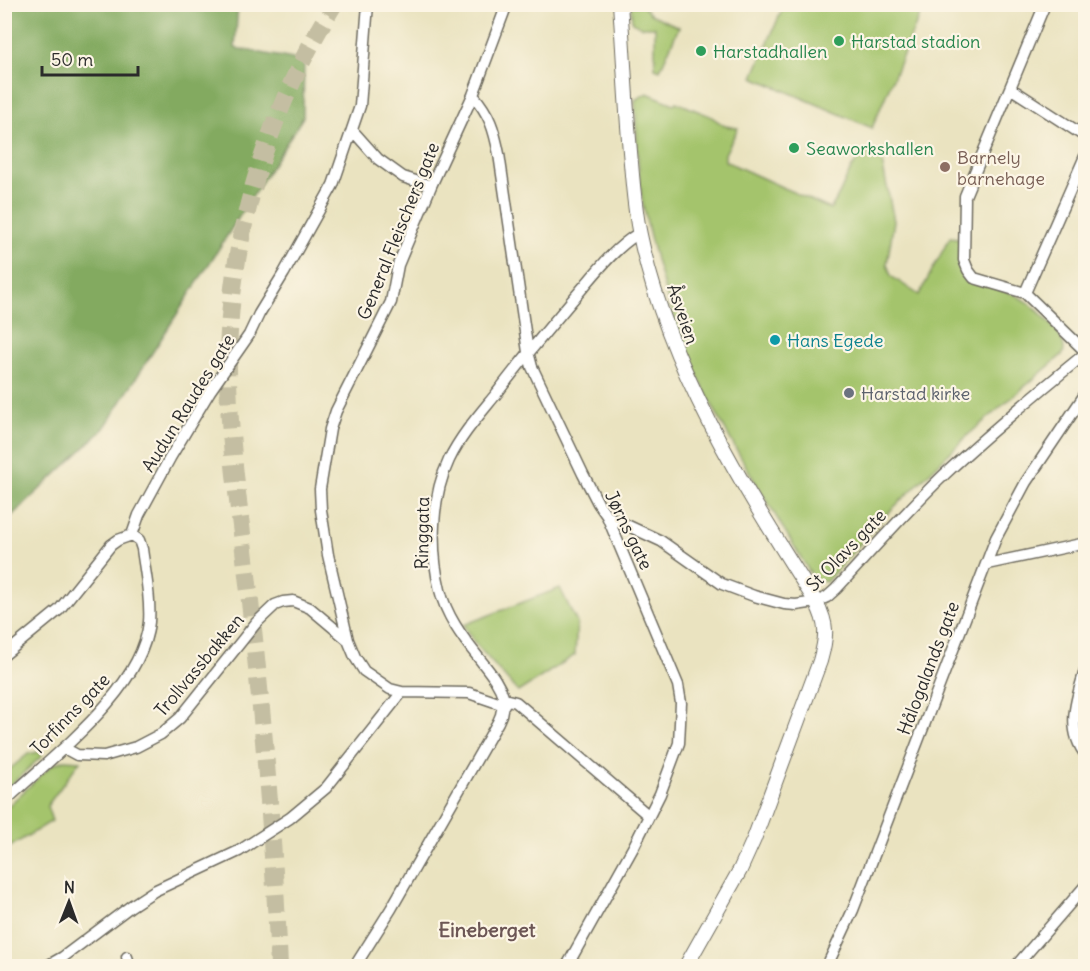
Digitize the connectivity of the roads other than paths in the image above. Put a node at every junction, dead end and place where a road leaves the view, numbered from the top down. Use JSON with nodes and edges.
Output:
{"nodes":[{"id":1,"x":368,"y":4,"type":"edge"},
{"id":2,"x":507,"y":4,"type":"edge"},
{"id":3,"x":621,"y":4,"type":"edge"},
{"id":4,"x":1045,"y":4,"type":"edge"},
{"id":5,"x":1010,"y":88,"type":"junction"},
{"id":6,"x":473,"y":96,"type":"junction"},
{"id":7,"x":352,"y":131,"type":"junction"},
{"id":8,"x":1086,"y":137,"type":"edge"},
{"id":9,"x":1086,"y":154,"type":"edge"},
{"id":10,"x":431,"y":186,"type":"junction"},
{"id":11,"x":639,"y":233,"type":"junction"},
{"id":12,"x":1025,"y":293,"type":"junction"},
{"id":13,"x":528,"y":352,"type":"junction"},
{"id":14,"x":1086,"y":352,"type":"edge"},
{"id":15,"x":1086,"y":393,"type":"edge"},
{"id":16,"x":607,"y":516,"type":"junction"},
{"id":17,"x":132,"y":535,"type":"junction"},
{"id":18,"x":1086,"y":543,"type":"edge"},
{"id":19,"x":987,"y":564,"type":"junction"},
{"id":20,"x":816,"y":602,"type":"junction"},
{"id":21,"x":348,"y":640,"type":"junction"},
{"id":22,"x":4,"y":655,"type":"edge"},
{"id":23,"x":1086,"y":667,"type":"edge"},
{"id":24,"x":402,"y":692,"type":"junction"},
{"id":25,"x":504,"y":702,"type":"junction"},
{"id":26,"x":64,"y":748,"type":"junction"},
{"id":27,"x":1086,"y":754,"type":"edge"},
{"id":28,"x":4,"y":802,"type":"edge"},
{"id":29,"x":649,"y":816,"type":"junction"},
{"id":30,"x":1086,"y":885,"type":"edge"},
{"id":31,"x":47,"y":966,"type":"edge"},
{"id":32,"x":355,"y":966,"type":"edge"},
{"id":33,"x":567,"y":966,"type":"edge"},
{"id":34,"x":686,"y":966,"type":"edge"},
{"id":35,"x":827,"y":966,"type":"edge"},
{"id":36,"x":1016,"y":966,"type":"edge"}],
"edges":[{"from":1,"to":7,"type":"street","name":"Audun Raudes gate"},
{"from":2,"to":6,"type":"street","name":"General Fleischers gate"},
{"from":3,"to":11,"type":"street","name":"Åsveien"},
{"from":4,"to":5,"type":"street"},
{"from":5,"to":8,"type":"street"},
{"from":5,"to":12,"type":"street"},
{"from":6,"to":10,"type":"street","name":"General Fleischers gate"},
{"from":6,"to":13,"type":"street","name":"Jørns gate"},
{"from":7,"to":10,"type":"street"},
{"from":7,"to":17,"type":"street","name":"Audun Raudes gate"},
{"from":9,"to":12,"type":"street"},
{"from":10,"to":21,"type":"street","name":"General Fleischers gate"},
{"from":11,"to":13,"type":"street","name":"Ringgata"},
{"from":11,"to":20,"type":"street","name":"Åsveien"},
{"from":12,"to":14,"type":"street","name":"St Olavs gate"},
{"from":13,"to":16,"type":"street","name":"Jørns gate"},
{"from":13,"to":25,"type":"street","name":"Ringgata"},
{"from":14,"to":20,"type":"street","name":"St Olavs gate"},
{"from":15,"to":19,"type":"street","name":"Hålogalands gate"},
{"from":16,"to":20,"type":"street"},
{"from":16,"to":29,"type":"street","name":"Jørns gate"},
{"from":17,"to":22,"type":"street"},
{"from":17,"to":26,"type":"street","name":"Torfinns gate"},
{"from":18,"to":19,"type":"street"},
{"from":19,"to":35,"type":"street","name":"Hålogalands gate"},
{"from":20,"to":34,"type":"street","name":"St Olavs gate"},
{"from":21,"to":24,"type":"street","name":"General Fleischers gate"},
{"from":21,"to":26,"type":"street","name":"Trollvassbakken"},
{"from":23,"to":27,"type":"street"},
{"from":24,"to":25,"type":"street","name":"General Fleischers gate"},
{"from":24,"to":31,"type":"street"},
{"from":25,"to":29,"type":"street"},
{"from":25,"to":32,"type":"street"},
{"from":26,"to":28,"type":"street","name":"Torfinns gate"},
{"from":29,"to":33,"type":"street","name":"Jørns gate"},
{"from":30,"to":36,"type":"street"}]}
